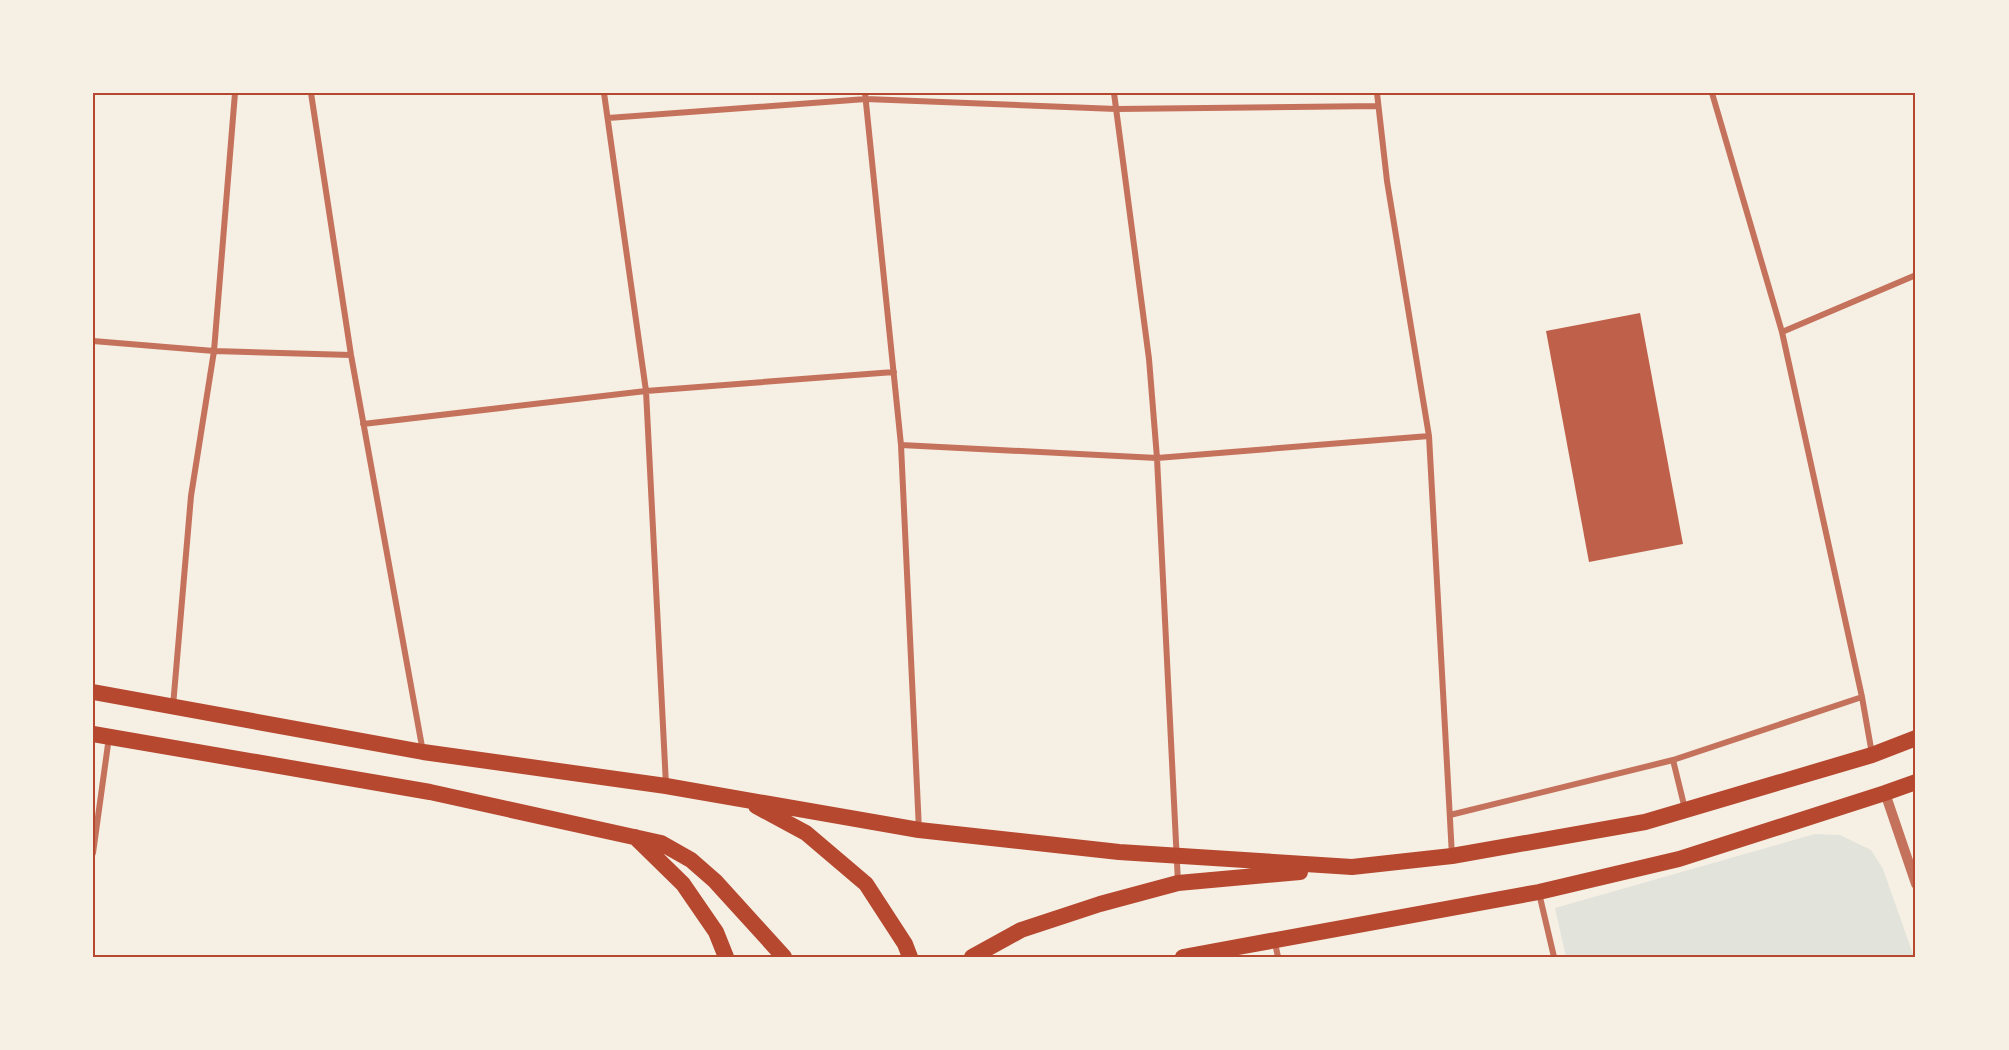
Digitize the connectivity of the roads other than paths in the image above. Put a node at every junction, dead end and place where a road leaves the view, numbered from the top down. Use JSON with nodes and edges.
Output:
{"nodes":[{"id":1,"x":235,"y":93,"type":"edge"},
{"id":2,"x":311,"y":93,"type":"edge"},
{"id":3,"x":604,"y":93,"type":"edge"},
{"id":4,"x":1114,"y":93,"type":"edge"},
{"id":5,"x":1377,"y":93,"type":"edge"},
{"id":6,"x":1712,"y":93,"type":"edge"},
{"id":7,"x":866,"y":96,"type":"edge"},
{"id":8,"x":1378,"y":106,"type":"junction"},
{"id":9,"x":1116,"y":109,"type":"junction"},
{"id":10,"x":608,"y":118,"type":"junction"},
{"id":11,"x":1916,"y":275,"type":"edge"},
{"id":12,"x":1782,"y":332,"type":"junction"},
{"id":13,"x":93,"y":341,"type":"edge"},
{"id":14,"x":214,"y":351,"type":"junction"},
{"id":15,"x":351,"y":355,"type":"junction"},
{"id":16,"x":894,"y":372,"type":"junction"},
{"id":17,"x":646,"y":391,"type":"junction"},
{"id":18,"x":363,"y":424,"type":"junction"},
{"id":19,"x":1429,"y":436,"type":"junction"},
{"id":20,"x":901,"y":445,"type":"junction"},
{"id":21,"x":1157,"y":458,"type":"junction"},
{"id":22,"x":93,"y":692,"type":"edge"},
{"id":23,"x":1862,"y":697,"type":"junction"},
{"id":24,"x":173,"y":706,"type":"junction"},
{"id":25,"x":101,"y":735,"type":"edge"},
{"id":26,"x":1916,"y":738,"type":"edge"},
{"id":27,"x":423,"y":752,"type":"junction"},
{"id":28,"x":1872,"y":754,"type":"junction"},
{"id":29,"x":1673,"y":760,"type":"junction"},
{"id":30,"x":1916,"y":782,"type":"edge"},
{"id":31,"x":666,"y":786,"type":"junction"},
{"id":32,"x":1885,"y":793,"type":"junction"},
{"id":33,"x":743,"y":800,"type":"junction"},
{"id":34,"x":1686,"y":810,"type":"junction"},
{"id":35,"x":1450,"y":815,"type":"junction"},
{"id":36,"x":919,"y":830,"type":"junction"},
{"id":37,"x":634,"y":836,"type":"junction"},
{"id":38,"x":93,"y":853,"type":"edge"},
{"id":39,"x":1176,"y":856,"type":"junction"},
{"id":40,"x":1452,"y":856,"type":"junction"},
{"id":41,"x":1352,"y":867,"type":"junction"},
{"id":42,"x":1178,"y":883,"type":"junction"},
{"id":43,"x":1916,"y":884,"type":"edge"},
{"id":44,"x":1539,"y":892,"type":"junction"},
{"id":45,"x":1275,"y":939,"type":"junction"},
{"id":46,"x":726,"y":957,"type":"edge"},
{"id":47,"x":783,"y":957,"type":"edge"},
{"id":48,"x":910,"y":957,"type":"edge"},
{"id":49,"x":972,"y":957,"type":"edge"},
{"id":50,"x":1183,"y":957,"type":"edge"},
{"id":51,"x":1278,"y":957,"type":"edge"},
{"id":52,"x":1554,"y":957,"type":"edge"}],
"edges":[{"from":1,"to":14,"type":"street"},
{"from":2,"to":15,"type":"street"},
{"from":3,"to":10,"type":"street"},
{"from":4,"to":9,"type":"street"},
{"from":5,"to":8,"type":"street"},
{"from":6,"to":12,"type":"street"},
{"from":7,"to":9,"type":"street"},
{"from":7,"to":10,"type":"street"},
{"from":7,"to":16,"type":"street"},
{"from":8,"to":9,"type":"street"},
{"from":8,"to":19,"type":"street"},
{"from":9,"to":21,"type":"street"},
{"from":10,"to":17,"type":"street"},
{"from":11,"to":12,"type":"street"},
{"from":12,"to":23,"type":"street"},
{"from":13,"to":14,"type":"street"},
{"from":14,"to":15,"type":"street"},
{"from":14,"to":24,"type":"street"},
{"from":15,"to":18,"type":"street"},
{"from":16,"to":17,"type":"street"},
{"from":16,"to":20,"type":"street"},
{"from":17,"to":18,"type":"street"},
{"from":17,"to":31,"type":"street"},
{"from":18,"to":27,"type":"street"},
{"from":19,"to":21,"type":"street"},
{"from":19,"to":35,"type":"street"},
{"from":20,"to":21,"type":"street"},
{"from":20,"to":36,"type":"street"},
{"from":21,"to":39,"type":"street"},
{"from":22,"to":24,"type":"highway"},
{"from":23,"to":28,"type":"street"},
{"from":23,"to":29,"type":"street"},
{"from":24,"to":27,"type":"highway"},
{"from":25,"to":37,"type":"highway"},
{"from":25,"to":38,"type":"street"},
{"from":26,"to":28,"type":"highway"},
{"from":27,"to":31,"type":"highway"},
{"from":28,"to":34,"type":"highway"},
{"from":29,"to":34,"type":"street"},
{"from":29,"to":35,"type":"street"},
{"from":30,"to":32,"type":"highway"},
{"from":31,"to":33,"type":"highway"},
{"from":32,"to":43,"type":"street"},
{"from":32,"to":44,"type":"highway"},
{"from":33,"to":36,"type":"highway"},
{"from":33,"to":48,"type":"highway"},
{"from":34,"to":40,"type":"highway"},
{"from":35,"to":40,"type":"street"},
{"from":36,"to":39,"type":"highway"},
{"from":37,"to":46,"type":"highway"},
{"from":37,"to":47,"type":"highway"},
{"from":39,"to":41,"type":"highway"},
{"from":39,"to":42,"type":"street"},
{"from":40,"to":41,"type":"highway"},
{"from":41,"to":42,"type":"highway"},
{"from":42,"to":49,"type":"highway"},
{"from":44,"to":45,"type":"highway"},
{"from":44,"to":52,"type":"street"},
{"from":45,"to":50,"type":"highway"},
{"from":45,"to":51,"type":"street"}]}
